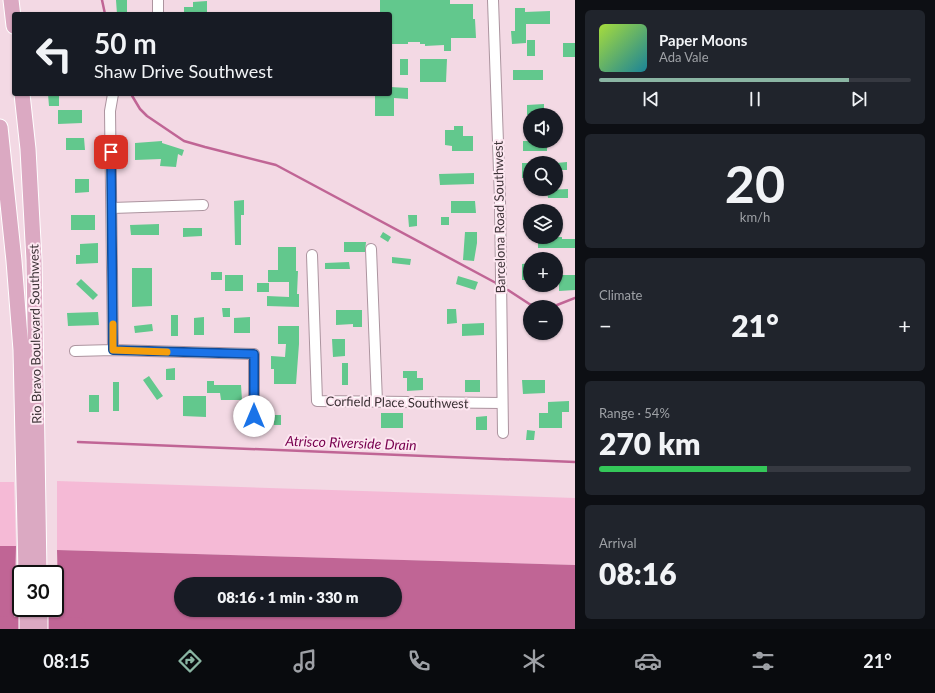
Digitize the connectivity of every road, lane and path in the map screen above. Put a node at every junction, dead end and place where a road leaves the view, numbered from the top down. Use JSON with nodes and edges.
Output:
{"nodes":[{"id":1,"x":11,"y":0,"type":"edge"},
{"id":2,"x":158,"y":0,"type":"edge"},
{"id":3,"x":493,"y":0,"type":"edge"},
{"id":4,"x":12,"y":12,"type":"edge"},
{"id":5,"x":158,"y":12,"type":"edge"},
{"id":6,"x":22,"y":96,"type":"edge"},
{"id":7,"x":113,"y":96,"type":"edge"},
{"id":8,"x":0,"y":127,"type":"edge"},
{"id":9,"x":203,"y":205,"type":"dead end"},
{"id":10,"x":112,"y":208,"type":"junction"},
{"id":11,"x":371,"y":249,"type":"dead end"},
{"id":12,"x":312,"y":255,"type":"dead end"},
{"id":13,"x":113,"y":350,"type":"junction"},
{"id":14,"x":75,"y":351,"type":"dead end"},
{"id":15,"x":377,"y":402,"type":"junction"},
{"id":16,"x":502,"y":403,"type":"junction"},
{"id":17,"x":254,"y":416,"type":"dead end"},
{"id":18,"x":503,"y":433,"type":"dead end"},
{"id":19,"x":31,"y":475,"type":"junction"},
{"id":20,"x":26,"y":565,"type":"edge"},
{"id":21,"x":39,"y":565,"type":"edge"},
{"id":22,"x":27,"y":617,"type":"edge"},
{"id":23,"x":40,"y":617,"type":"edge"},
{"id":24,"x":27,"y":629,"type":"edge"},
{"id":25,"x":40,"y":629,"type":"edge"}],
"edges":[{"from":1,"to":4,"type":"main road"},
{"from":2,"to":5,"type":"street"},
{"from":3,"to":16,"type":"street","name":"Barcelona Road Southwest"},
{"from":6,"to":19,"type":"main road","name":"Rio Bravo Boulevard Southwest"},
{"from":7,"to":10,"type":"street"},
{"from":8,"to":19,"type":"main road","name":"Rio Bravo Boulevard Southwest"},
{"from":9,"to":10,"type":"street"},
{"from":10,"to":13,"type":"street"},
{"from":11,"to":15,"type":"street"},
{"from":12,"to":15,"type":"street","name":"Corfield Place Southwest"},
{"from":13,"to":14,"type":"street"},
{"from":13,"to":17,"type":"street"},
{"from":15,"to":16,"type":"street","name":"Corfield Place Southwest"},
{"from":16,"to":18,"type":"street","name":"Barcelona Road Southwest"},
{"from":19,"to":20,"type":"main road","name":"Rio Bravo Boulevard Southwest"},
{"from":19,"to":21,"type":"main road","name":"Rio Bravo Boulevard Southwest"},
{"from":22,"to":24,"type":"main road"},
{"from":23,"to":25,"type":"main road"}]}
